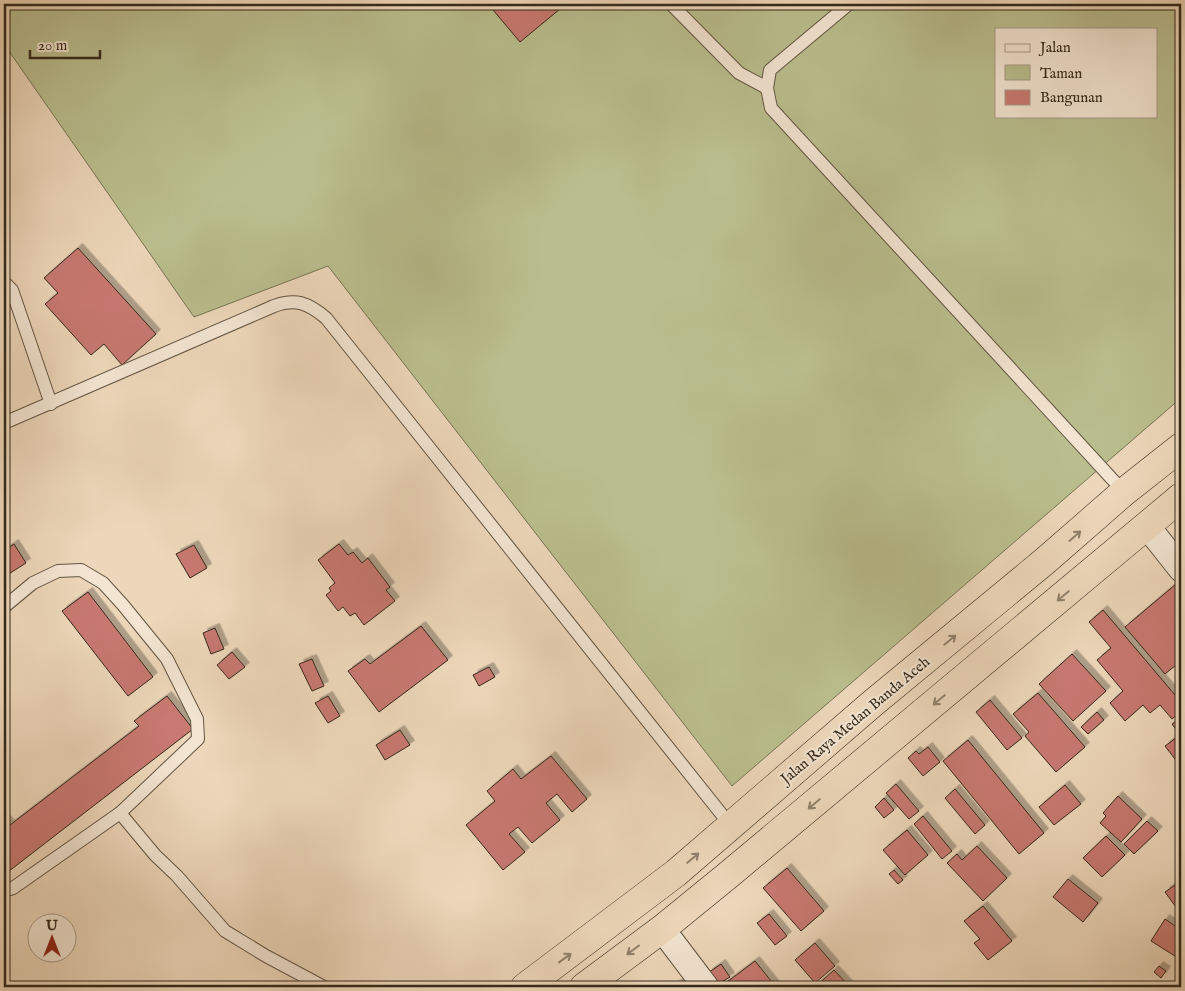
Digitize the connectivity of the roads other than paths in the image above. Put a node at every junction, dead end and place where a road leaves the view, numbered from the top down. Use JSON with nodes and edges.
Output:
{"nodes":[{"id":1,"x":671,"y":4,"type":"edge"},
{"id":2,"x":849,"y":4,"type":"edge"},
{"id":3,"x":767,"y":88,"type":"junction"},
{"id":4,"x":4,"y":282,"type":"edge"},
{"id":5,"x":51,"y":404,"type":"junction"},
{"id":6,"x":4,"y":423,"type":"edge"},
{"id":7,"x":1181,"y":447,"type":"edge"},
{"id":8,"x":1124,"y":492,"type":"junction"},
{"id":9,"x":1181,"y":497,"type":"edge"},
{"id":10,"x":1148,"y":526,"type":"junction"},
{"id":11,"x":1181,"y":569,"type":"edge"},
{"id":12,"x":4,"y":607,"type":"edge"},
{"id":13,"x":120,"y":813,"type":"junction"},
{"id":14,"x":731,"y":826,"type":"junction"},
{"id":15,"x":4,"y":890,"type":"edge"},
{"id":16,"x":662,"y":929,"type":"junction"},
{"id":17,"x":324,"y":987,"type":"edge"},
{"id":18,"x":526,"y":987,"type":"edge"},
{"id":19,"x":584,"y":987,"type":"edge"},
{"id":20,"x":706,"y":987,"type":"edge"}],
"edges":[{"from":1,"to":3,"type":"lane"},
{"from":2,"to":3,"type":"lane"},
{"from":3,"to":8,"type":"lane"},
{"from":4,"to":5,"type":"lane"},
{"from":5,"to":6,"type":"lane"},
{"from":5,"to":14,"type":"lane"},
{"from":7,"to":8,"type":"highway","name":"Jalan Raya Medan Banda Aceh"},
{"from":14,"to":8,"type":"highway","name":"Jalan Raya Medan Banda Aceh","one_way":true},
{"from":9,"to":10,"type":"highway"},
{"from":10,"to":11,"type":"street"},
{"from":10,"to":16,"type":"highway","one_way":true},
{"from":12,"to":13,"type":"lane"},
{"from":13,"to":15,"type":"lane"},
{"from":13,"to":17,"type":"lane"},
{"from":18,"to":14,"type":"highway","name":"Jalan Raya Medan Banda Aceh","one_way":true},
{"from":16,"to":19,"type":"highway","one_way":true},
{"from":16,"to":20,"type":"street"}]}
